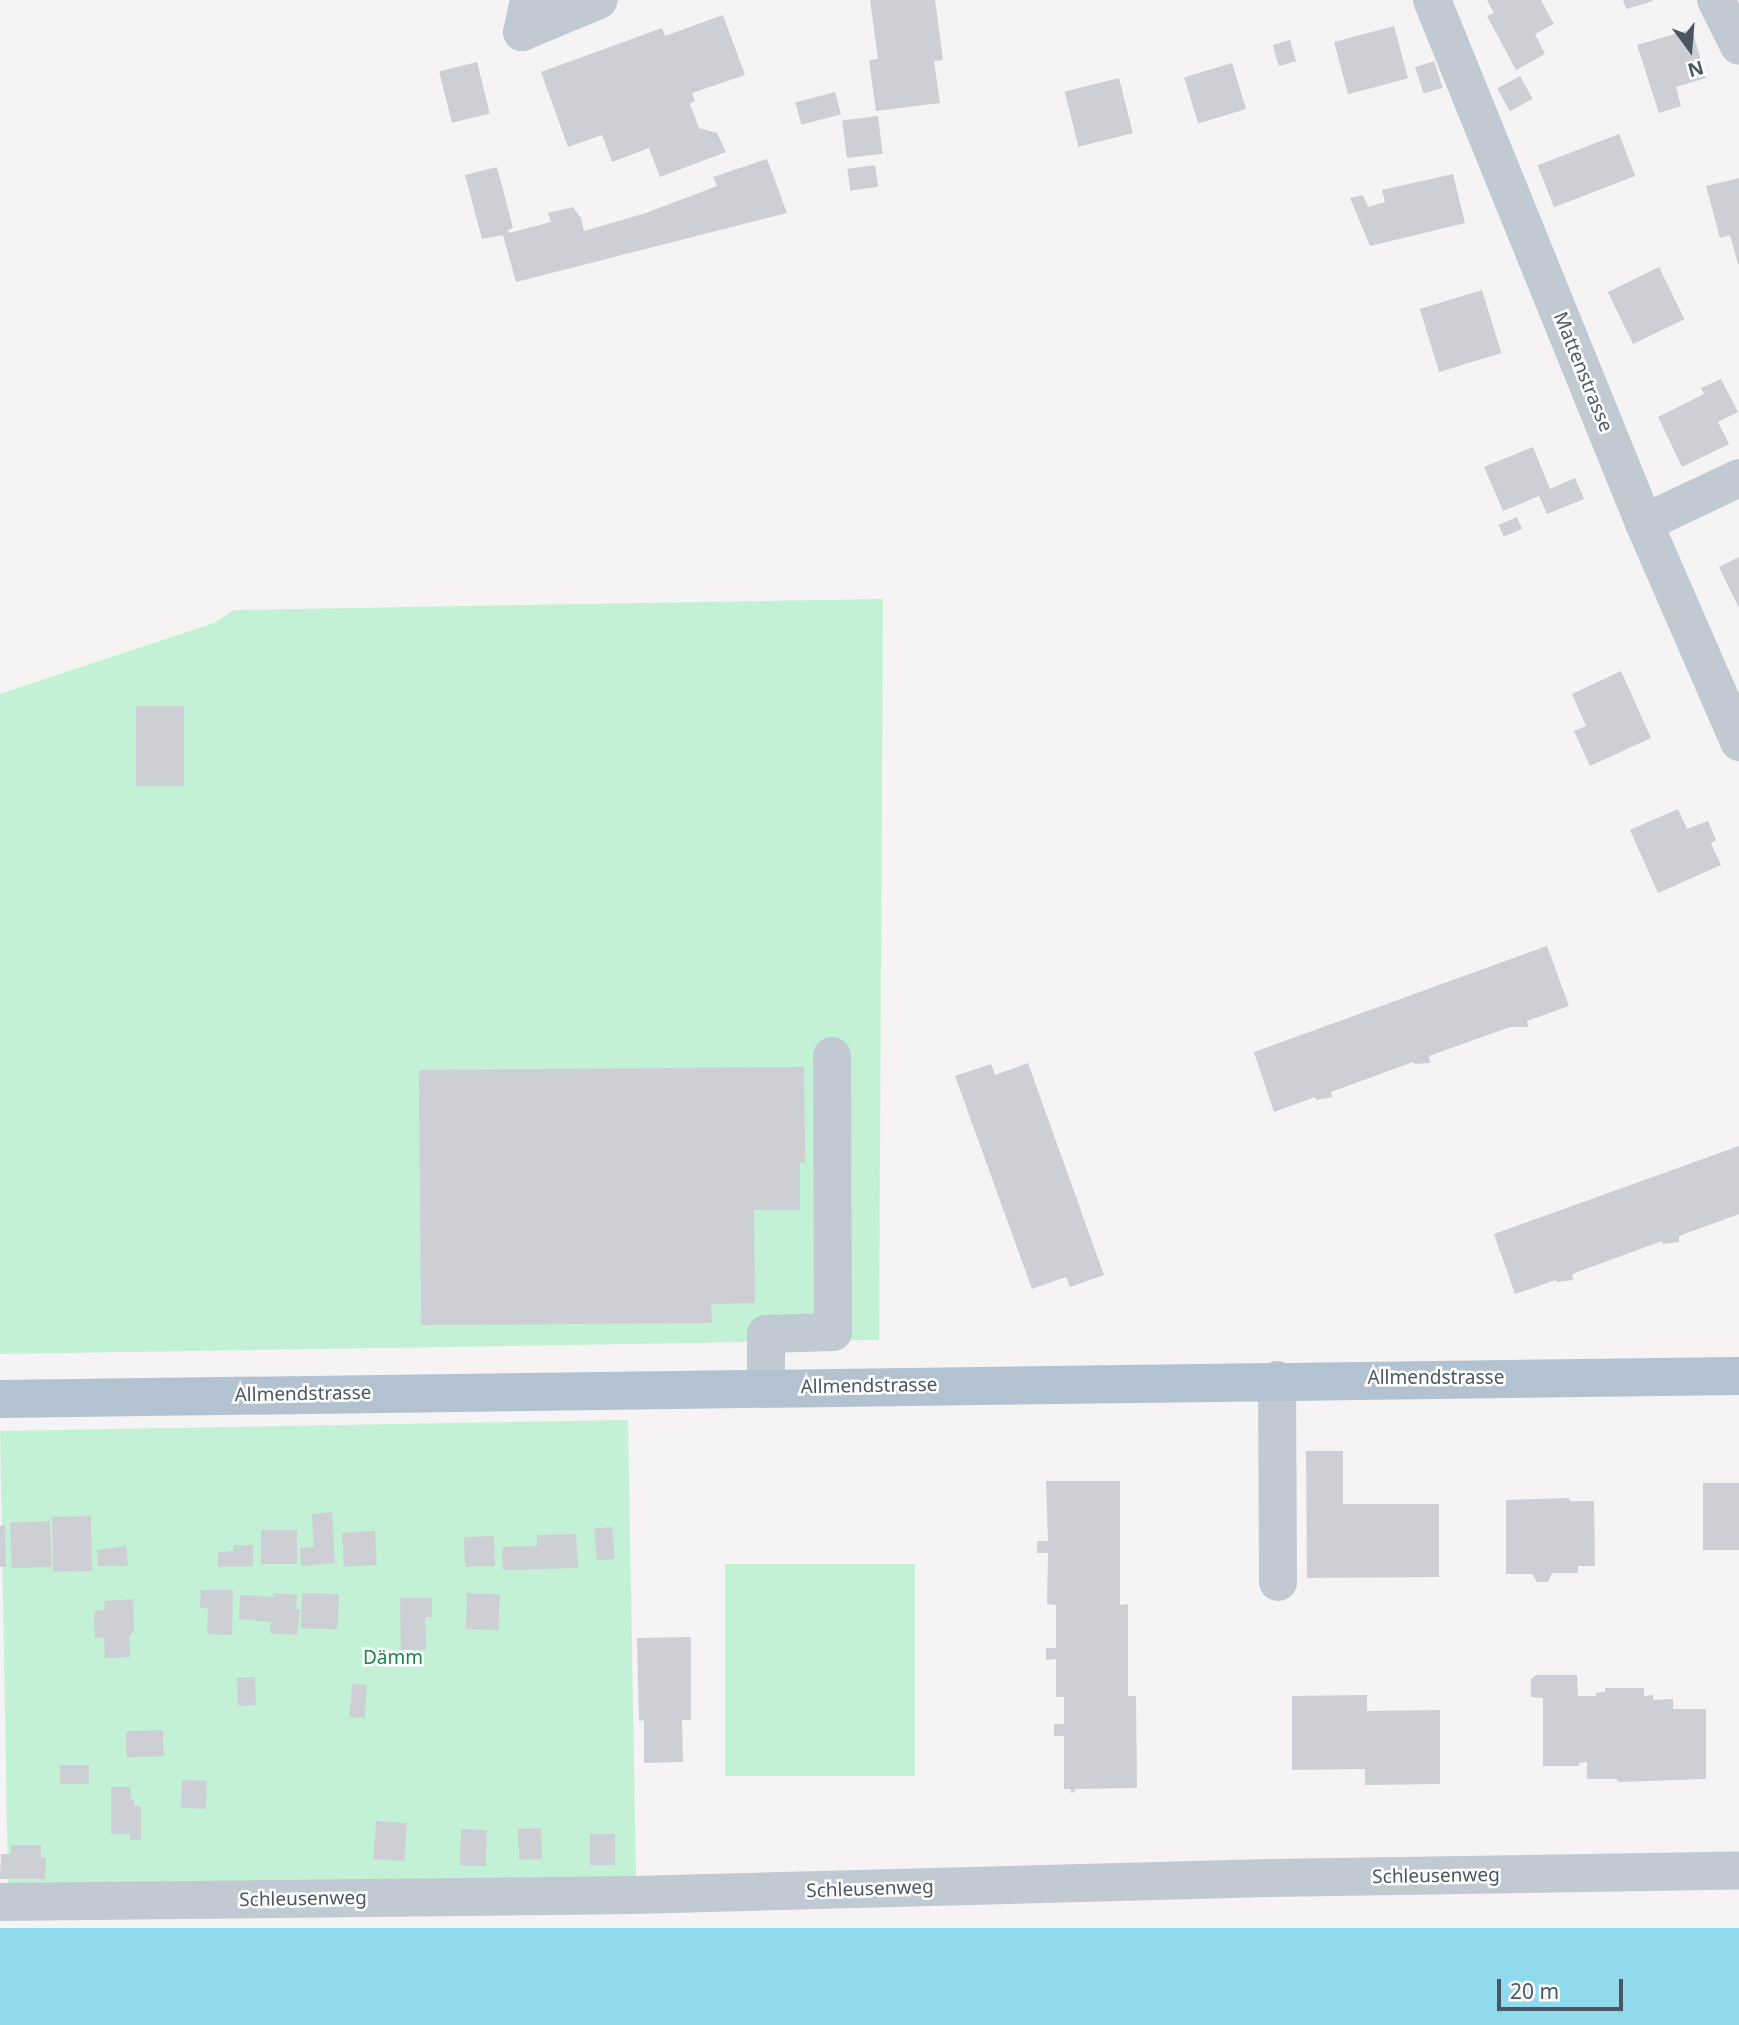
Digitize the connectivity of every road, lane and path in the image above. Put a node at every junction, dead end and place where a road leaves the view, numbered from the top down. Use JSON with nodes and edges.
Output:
{"nodes":[{"id":1,"x":529,"y":0,"type":"edge"},
{"id":2,"x":599,"y":0,"type":"edge"},
{"id":3,"x":1432,"y":0,"type":"edge"},
{"id":4,"x":1716,"y":0,"type":"edge"},
{"id":5,"x":1739,"y":46,"type":"edge"},
{"id":6,"x":1739,"y":478,"type":"edge"},
{"id":7,"x":1644,"y":523,"type":"junction"},
{"id":8,"x":1739,"y":742,"type":"edge"},
{"id":9,"x":832,"y":1056,"type":"dead end"},
{"id":10,"x":1739,"y":1376,"type":"edge"},
{"id":11,"x":1277,"y":1380,"type":"junction"},
{"id":12,"x":766,"y":1388,"type":"junction"},
{"id":13,"x":0,"y":1399,"type":"edge"},
{"id":14,"x":1278,"y":1582,"type":"dead end"},
{"id":15,"x":1739,"y":1871,"type":"edge"},
{"id":16,"x":0,"y":1902,"type":"edge"}],
"edges":[{"from":1,"to":2,"type":"street"},
{"from":3,"to":7,"type":"street","name":"Mattenstrasse"},
{"from":4,"to":5,"type":"street"},
{"from":6,"to":7,"type":"street"},
{"from":7,"to":8,"type":"street","name":"Mattenstrasse"},
{"from":9,"to":12,"type":"street"},
{"from":10,"to":11,"type":"main road","name":"Allmendstrasse"},
{"from":11,"to":12,"type":"main road","name":"Allmendstrasse"},
{"from":11,"to":14,"type":"street"},
{"from":12,"to":13,"type":"main road","name":"Allmendstrasse"},
{"from":15,"to":16,"type":"street","name":"Schleusenweg"}]}
